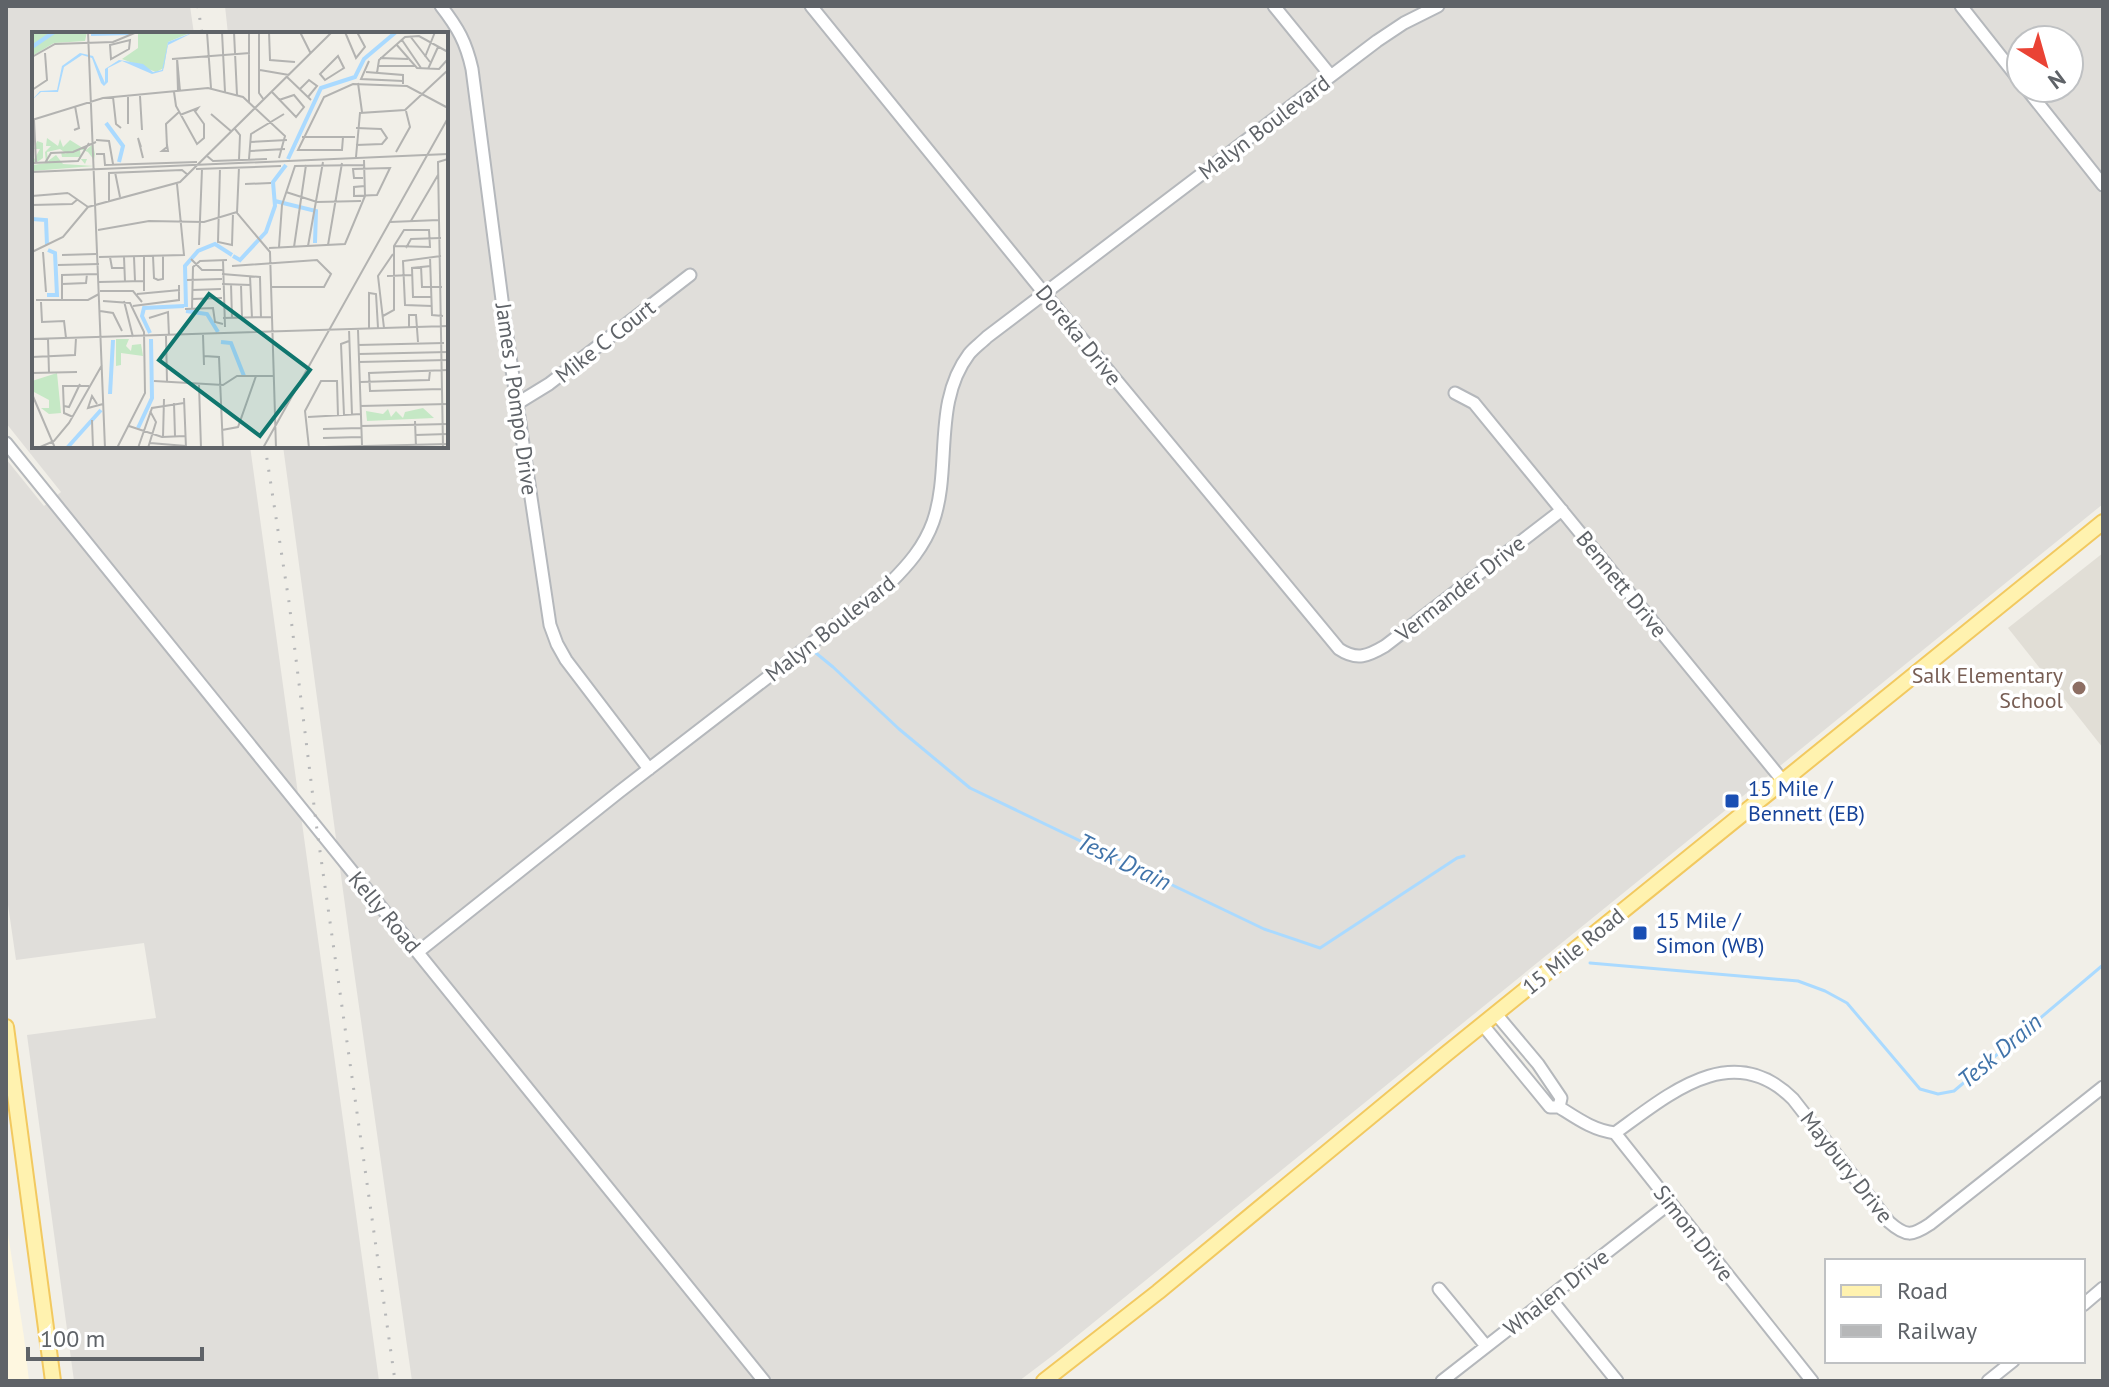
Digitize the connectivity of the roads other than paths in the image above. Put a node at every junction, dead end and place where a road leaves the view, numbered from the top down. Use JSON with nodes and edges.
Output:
{"nodes":[{"id":1,"x":441,"y":6,"type":"edge"},
{"id":2,"x":811,"y":6,"type":"edge"},
{"id":3,"x":1274,"y":6,"type":"edge"},
{"id":4,"x":1438,"y":6,"type":"edge"},
{"id":5,"x":1961,"y":6,"type":"edge"},
{"id":6,"x":2005,"y":62,"type":"edge"},
{"id":7,"x":1331,"y":76,"type":"junction"},
{"id":8,"x":2039,"y":104,"type":"edge"},
{"id":9,"x":2103,"y":185,"type":"edge"},
{"id":10,"x":690,"y":275,"type":"dead end"},
{"id":11,"x":1044,"y":293,"type":"junction"},
{"id":12,"x":1455,"y":393,"type":"dead end"},
{"id":13,"x":518,"y":403,"type":"junction"},
{"id":14,"x":6,"y":443,"type":"edge"},
{"id":15,"x":1562,"y":510,"type":"junction"},
{"id":16,"x":2103,"y":522,"type":"edge"},
{"id":17,"x":1354,"y":657,"type":"joint"},
{"id":18,"x":649,"y":769,"type":"junction"},
{"id":19,"x":1783,"y":781,"type":"junction"},
{"id":20,"x":418,"y":952,"type":"junction"},
{"id":21,"x":1496,"y":1014,"type":"junction"},
{"id":22,"x":1482,"y":1024,"type":"junction"},
{"id":23,"x":6,"y":1027,"type":"edge"},
{"id":24,"x":2103,"y":1087,"type":"edge"},
{"id":25,"x":1559,"y":1107,"type":"junction"},
{"id":26,"x":1615,"y":1133,"type":"junction"},
{"id":27,"x":1670,"y":1203,"type":"junction"},
{"id":28,"x":2103,"y":1288,"type":"edge"},
{"id":29,"x":1439,"y":1289,"type":"dead end"},
{"id":30,"x":1550,"y":1298,"type":"junction"},
{"id":31,"x":2085,"y":1303,"type":"edge"},
{"id":32,"x":1486,"y":1346,"type":"junction"},
{"id":33,"x":2010,"y":1363,"type":"edge"},
{"id":34,"x":53,"y":1381,"type":"edge"},
{"id":35,"x":764,"y":1381,"type":"edge"},
{"id":36,"x":1044,"y":1381,"type":"edge"},
{"id":37,"x":1442,"y":1381,"type":"edge"},
{"id":38,"x":1617,"y":1381,"type":"edge"},
{"id":39,"x":1812,"y":1381,"type":"edge"},
{"id":40,"x":1988,"y":1381,"type":"edge"}],
"edges":[{"from":1,"to":13,"type":"street","name":"James J Pompo Drive"},
{"from":2,"to":11,"type":"street","name":"Doreka Drive"},
{"from":3,"to":7,"type":"street"},
{"from":4,"to":7,"type":"street","name":"Malyn Boulevard"},
{"from":5,"to":6,"type":"street"},
{"from":7,"to":11,"type":"street","name":"Malyn Boulevard"},
{"from":8,"to":9,"type":"street"},
{"from":10,"to":13,"type":"street","name":"Mike C Court"},
{"from":11,"to":17,"type":"street","name":"Doreka Drive"},
{"from":11,"to":18,"type":"street","name":"Malyn Boulevard"},
{"from":12,"to":15,"type":"street","name":"Bennett Drive"},
{"from":13,"to":18,"type":"street","name":"James J Pompo Drive"},
{"from":14,"to":20,"type":"street","name":"Kelly Road"},
{"from":15,"to":17,"type":"street","name":"Vermander Drive"},
{"from":15,"to":19,"type":"street","name":"Bennett Drive"},
{"from":16,"to":19,"type":"main road","name":"15 Mile Road"},
{"from":18,"to":20,"type":"street","name":"Malyn Boulevard"},
{"from":19,"to":21,"type":"main road","name":"15 Mile Road"},
{"from":20,"to":35,"type":"street","name":"Kelly Road"},
{"from":21,"to":22,"type":"main road","name":"15 Mile Road"},
{"from":21,"to":25,"type":"street"},
{"from":22,"to":25,"type":"street"},
{"from":22,"to":36,"type":"main road","name":"15 Mile Road"},
{"from":23,"to":34,"type":"main road"},
{"from":24,"to":26,"type":"street","name":"Maybury Drive"},
{"from":25,"to":26,"type":"street"},
{"from":26,"to":27,"type":"street","name":"Simon Drive"},
{"from":27,"to":30,"type":"street","name":"Whalen Drive"},
{"from":27,"to":39,"type":"street","name":"Simon Drive"},
{"from":28,"to":31,"type":"street"},
{"from":29,"to":32,"type":"street"},
{"from":30,"to":32,"type":"street","name":"Whalen Drive"},
{"from":30,"to":38,"type":"street"},
{"from":32,"to":37,"type":"street","name":"Whalen Drive"},
{"from":33,"to":40,"type":"street"}]}
